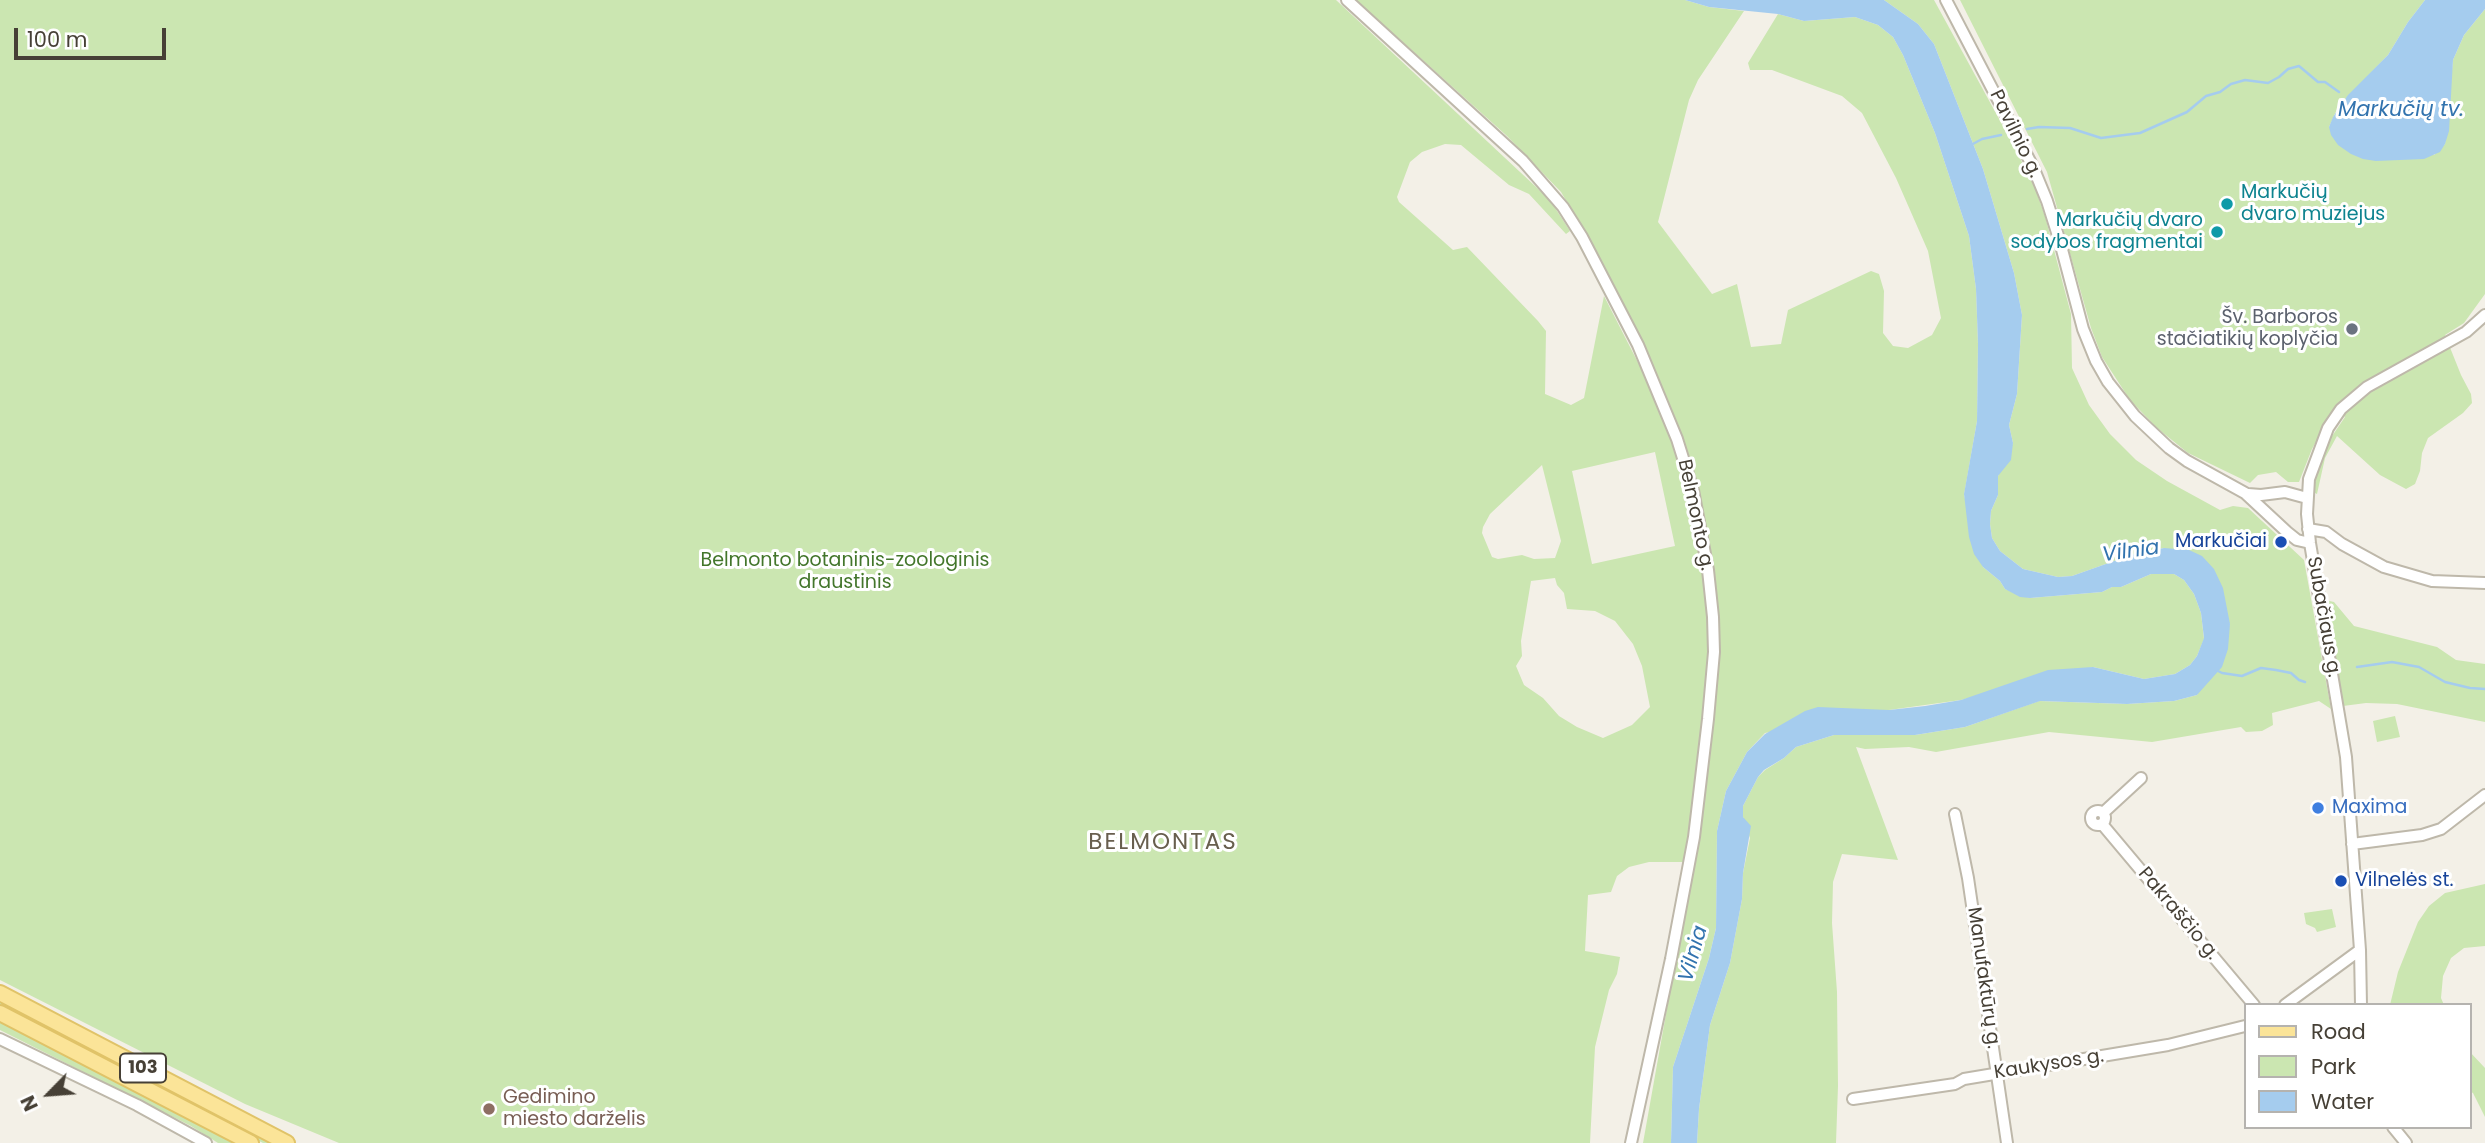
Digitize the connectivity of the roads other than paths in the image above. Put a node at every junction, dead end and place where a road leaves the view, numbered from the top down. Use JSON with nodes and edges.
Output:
{"nodes":[{"id":1,"x":1347,"y":0,"type":"edge"},
{"id":2,"x":1946,"y":0,"type":"edge"},
{"id":3,"x":2485,"y":315,"type":"edge"},
{"id":4,"x":2245,"y":493,"type":"junction"},
{"id":5,"x":2269,"y":495,"type":"junction"},
{"id":6,"x":2307,"y":498,"type":"junction"},
{"id":7,"x":2267,"y":511,"type":"junction"},
{"id":8,"x":2308,"y":529,"type":"junction"},
{"id":9,"x":2310,"y":543,"type":"junction"},
{"id":10,"x":2485,"y":583,"type":"edge"},
{"id":11,"x":2141,"y":778,"type":"dead end"},
{"id":12,"x":2485,"y":795,"type":"edge"},
{"id":13,"x":1955,"y":814,"type":"dead end"},
{"id":14,"x":2352,"y":844,"type":"junction"},
{"id":15,"x":2360,"y":950,"type":"junction"},
{"id":16,"x":0,"y":993,"type":"edge"},
{"id":17,"x":2252,"y":1003,"type":"edge"},
{"id":18,"x":2288,"y":1003,"type":"edge"},
{"id":19,"x":2361,"y":1003,"type":"edge"},
{"id":20,"x":0,"y":1013,"type":"edge"},
{"id":21,"x":2244,"y":1026,"type":"edge"},
{"id":22,"x":0,"y":1039,"type":"edge"},
{"id":23,"x":1996,"y":1074,"type":"junction"},
{"id":24,"x":1853,"y":1099,"type":"dead end"},
{"id":25,"x":206,"y":1143,"type":"edge"},
{"id":26,"x":251,"y":1143,"type":"edge"},
{"id":27,"x":287,"y":1143,"type":"edge"},
{"id":28,"x":1632,"y":1143,"type":"edge"},
{"id":29,"x":2007,"y":1143,"type":"edge"}],
"edges":[{"from":1,"to":28,"type":"street","name":"Belmonto g."},
{"from":2,"to":4,"type":"street","name":"Pavilnio g."},
{"from":3,"to":6,"type":"street","name":"Subačiaus g."},
{"from":4,"to":5,"type":"street","name":"Pavilnio g."},
{"from":4,"to":7,"type":"street","name":"Pavilnio g."},
{"from":5,"to":6,"type":"street","name":"Pavilnio g."},
{"from":5,"to":7,"type":"street"},
{"from":6,"to":8,"type":"street","name":"Subačiaus g."},
{"from":7,"to":9,"type":"street","name":"Pavilnio g."},
{"from":8,"to":9,"type":"street","name":"Subačiaus g."},
{"from":8,"to":10,"type":"street"},
{"from":9,"to":14,"type":"street","name":"Subačiaus g."},
{"from":11,"to":17,"type":"street","name":"Pakraščio g."},
{"from":12,"to":14,"type":"street"},
{"from":13,"to":23,"type":"street","name":"Manufaktūrų g."},
{"from":14,"to":15,"type":"street","name":"Subačiaus g."},
{"from":15,"to":18,"type":"street"},
{"from":15,"to":19,"type":"street","name":"Subačiaus g."},
{"from":16,"to":27,"type":"main road","number":"103"},
{"from":20,"to":26,"type":"main road","number":"103"},
{"from":21,"to":23,"type":"street","name":"Kaukysos g."},
{"from":22,"to":25,"type":"street"},
{"from":23,"to":24,"type":"street","name":"Kaukysos g."},
{"from":23,"to":29,"type":"street","name":"Manufaktūrų g."}]}
